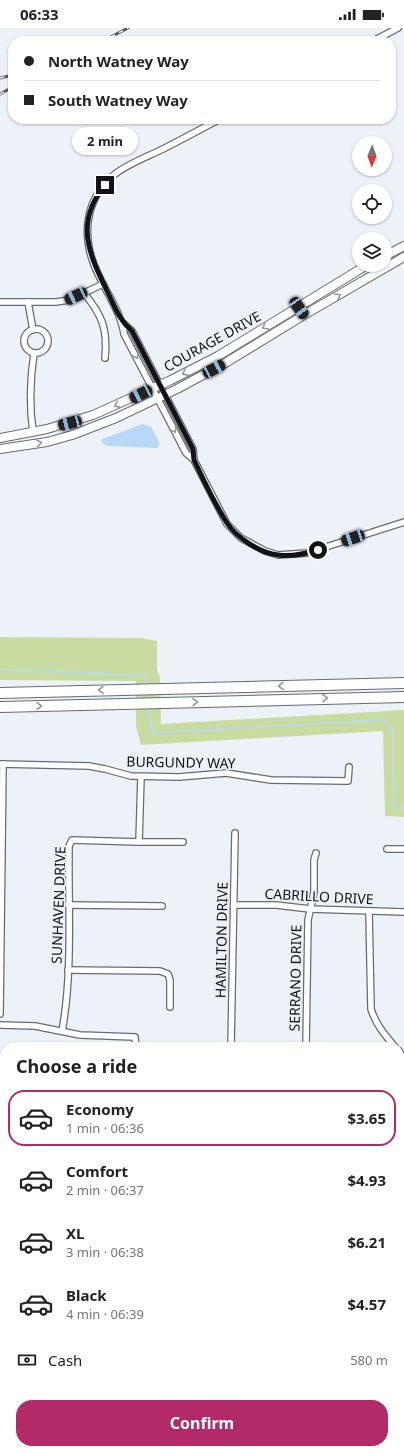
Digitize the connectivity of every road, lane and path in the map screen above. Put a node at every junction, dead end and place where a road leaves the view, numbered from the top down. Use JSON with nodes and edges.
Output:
{"nodes":[{"id":1,"x":398,"y":28,"type":"edge"},
{"id":2,"x":383,"y":36,"type":"edge"},
{"id":3,"x":210,"y":124,"type":"edge"},
{"id":4,"x":404,"y":246,"type":"edge"},
{"id":5,"x":392,"y":252,"type":"edge"},
{"id":6,"x":404,"y":257,"type":"edge"},
{"id":7,"x":356,"y":272,"type":"edge"},
{"id":8,"x":103,"y":284,"type":"junction"},
{"id":9,"x":84,"y":293,"type":"junction"},
{"id":10,"x":0,"y":302,"type":"edge"},
{"id":11,"x":28,"y":302,"type":"junction"},
{"id":12,"x":299,"y":308,"type":"junction"},
{"id":13,"x":304,"y":315,"type":"junction"},
{"id":14,"x":123,"y":323,"type":"junction"},
{"id":15,"x":33,"y":330,"type":"junction"},
{"id":16,"x":34,"y":353,"type":"junction"},
{"id":17,"x":105,"y":358,"type":"dead end"},
{"id":18,"x":160,"y":385,"type":"junction"},
{"id":19,"x":152,"y":388,"type":"junction"},
{"id":20,"x":165,"y":394,"type":"junction"},
{"id":21,"x":157,"y":398,"type":"junction"},
{"id":22,"x":33,"y":432,"type":"junction"},
{"id":23,"x":0,"y":438,"type":"edge"},
{"id":24,"x":0,"y":449,"type":"edge"},
{"id":25,"x":194,"y":460,"type":"junction"},
{"id":26,"x":404,"y":522,"type":"edge"},
{"id":27,"x":404,"y":683,"type":"edge"},
{"id":28,"x":0,"y":693,"type":"edge"},
{"id":29,"x":404,"y":697,"type":"edge"},
{"id":30,"x":0,"y":706,"type":"edge"},
{"id":31,"x":2,"y":764,"type":"edge"},
{"id":32,"x":349,"y":767,"type":"dead end"},
{"id":33,"x":141,"y":776,"type":"junction"},
{"id":34,"x":235,"y":833,"type":"dead end"},
{"id":35,"x":2,"y":834,"type":"edge"},
{"id":36,"x":139,"y":842,"type":"junction"},
{"id":37,"x":183,"y":842,"type":"dead end"},
{"id":38,"x":387,"y":849,"type":"dead end"},
{"id":39,"x":404,"y":849,"type":"edge"},
{"id":40,"x":316,"y":853,"type":"dead end"},
{"id":41,"x":1,"y":902,"type":"edge"},
{"id":42,"x":234,"y":904,"type":"junction"},
{"id":43,"x":68,"y":905,"type":"junction"},
{"id":44,"x":162,"y":906,"type":"dead end"},
{"id":45,"x":310,"y":909,"type":"junction"},
{"id":46,"x":369,"y":911,"type":"junction"},
{"id":47,"x":404,"y":912,"type":"edge"},
{"id":48,"x":0,"y":964,"type":"edge"},
{"id":49,"x":68,"y":970,"type":"junction"},
{"id":50,"x":170,"y":1007,"type":"dead end"},
{"id":51,"x":0,"y":1014,"type":"edge"},
{"id":52,"x":0,"y":1025,"type":"edge"},
{"id":53,"x":62,"y":1031,"type":"junction"},
{"id":54,"x":135,"y":1042,"type":"edge"},
{"id":55,"x":231,"y":1042,"type":"edge"},
{"id":56,"x":306,"y":1042,"type":"edge"},
{"id":57,"x":391,"y":1042,"type":"edge"}],
"edges":[{"from":1,"to":2,"type":"street"},
{"from":3,"to":8,"type":"street"},
{"from":4,"to":5,"type":"street"},
{"from":13,"to":6,"type":"street","name":"COURAGE DRIVE","one_way":true},
{"from":7,"to":12,"type":"street","name":"COURAGE DRIVE"},
{"from":8,"to":9,"type":"street"},
{"from":8,"to":14,"type":"street"},
{"from":9,"to":11,"type":"street"},
{"from":9,"to":17,"type":"street"},
{"from":10,"to":11,"type":"street"},
{"from":11,"to":15,"type":"street"},
{"from":12,"to":13,"type":"street"},
{"from":12,"to":18,"type":"street","name":"COURAGE DRIVE","one_way":true},
{"from":13,"to":20,"type":"street","name":"COURAGE DRIVE"},
{"from":14,"to":18,"type":"street"},
{"from":14,"to":19,"type":"street","one_way":true},
{"from":15,"to":16,"type":"street"},
{"from":15,"to":16,"type":"street"},
{"from":16,"to":22,"type":"street"},
{"from":18,"to":19,"type":"street","name":"COURAGE DRIVE"},
{"from":18,"to":20,"type":"street"},
{"from":19,"to":21,"type":"street"},
{"from":19,"to":22,"type":"street","name":"COURAGE DRIVE","one_way":true},
{"from":20,"to":21,"type":"street","name":"COURAGE DRIVE"},
{"from":20,"to":25,"type":"street"},
{"from":24,"to":21,"type":"street","name":"COURAGE DRIVE","one_way":true},
{"from":21,"to":25,"type":"street","one_way":true},
{"from":22,"to":23,"type":"street","name":"COURAGE DRIVE"},
{"from":25,"to":26,"type":"street"},
{"from":27,"to":28,"type":"highway","one_way":true},
{"from":30,"to":29,"type":"highway","one_way":true},
{"from":31,"to":33,"type":"street","name":"BURGUNDY WAY"},
{"from":31,"to":35,"type":"street"},
{"from":32,"to":33,"type":"street","name":"BURGUNDY WAY"},
{"from":33,"to":36,"type":"street"},
{"from":34,"to":42,"type":"street","name":"HAMILTON DRIVE"},
{"from":35,"to":41,"type":"street"},
{"from":36,"to":37,"type":"street"},
{"from":36,"to":43,"type":"street","name":"SUNHAVEN DRIVE"},
{"from":38,"to":39,"type":"street"},
{"from":40,"to":45,"type":"street","name":"SERRANO DRIVE"},
{"from":41,"to":48,"type":"street"},
{"from":42,"to":45,"type":"street","name":"CABRILLO DRIVE"},
{"from":42,"to":55,"type":"street","name":"HAMILTON DRIVE"},
{"from":43,"to":44,"type":"street"},
{"from":43,"to":49,"type":"street","name":"SUNHAVEN DRIVE"},
{"from":45,"to":46,"type":"street","name":"CABRILLO DRIVE"},
{"from":45,"to":56,"type":"street","name":"SERRANO DRIVE"},
{"from":46,"to":47,"type":"street","name":"CABRILLO DRIVE"},
{"from":46,"to":57,"type":"street"},
{"from":48,"to":51,"type":"street"},
{"from":49,"to":50,"type":"street"},
{"from":49,"to":53,"type":"street","name":"SUNHAVEN DRIVE"},
{"from":52,"to":53,"type":"street"},
{"from":53,"to":54,"type":"street"}]}
